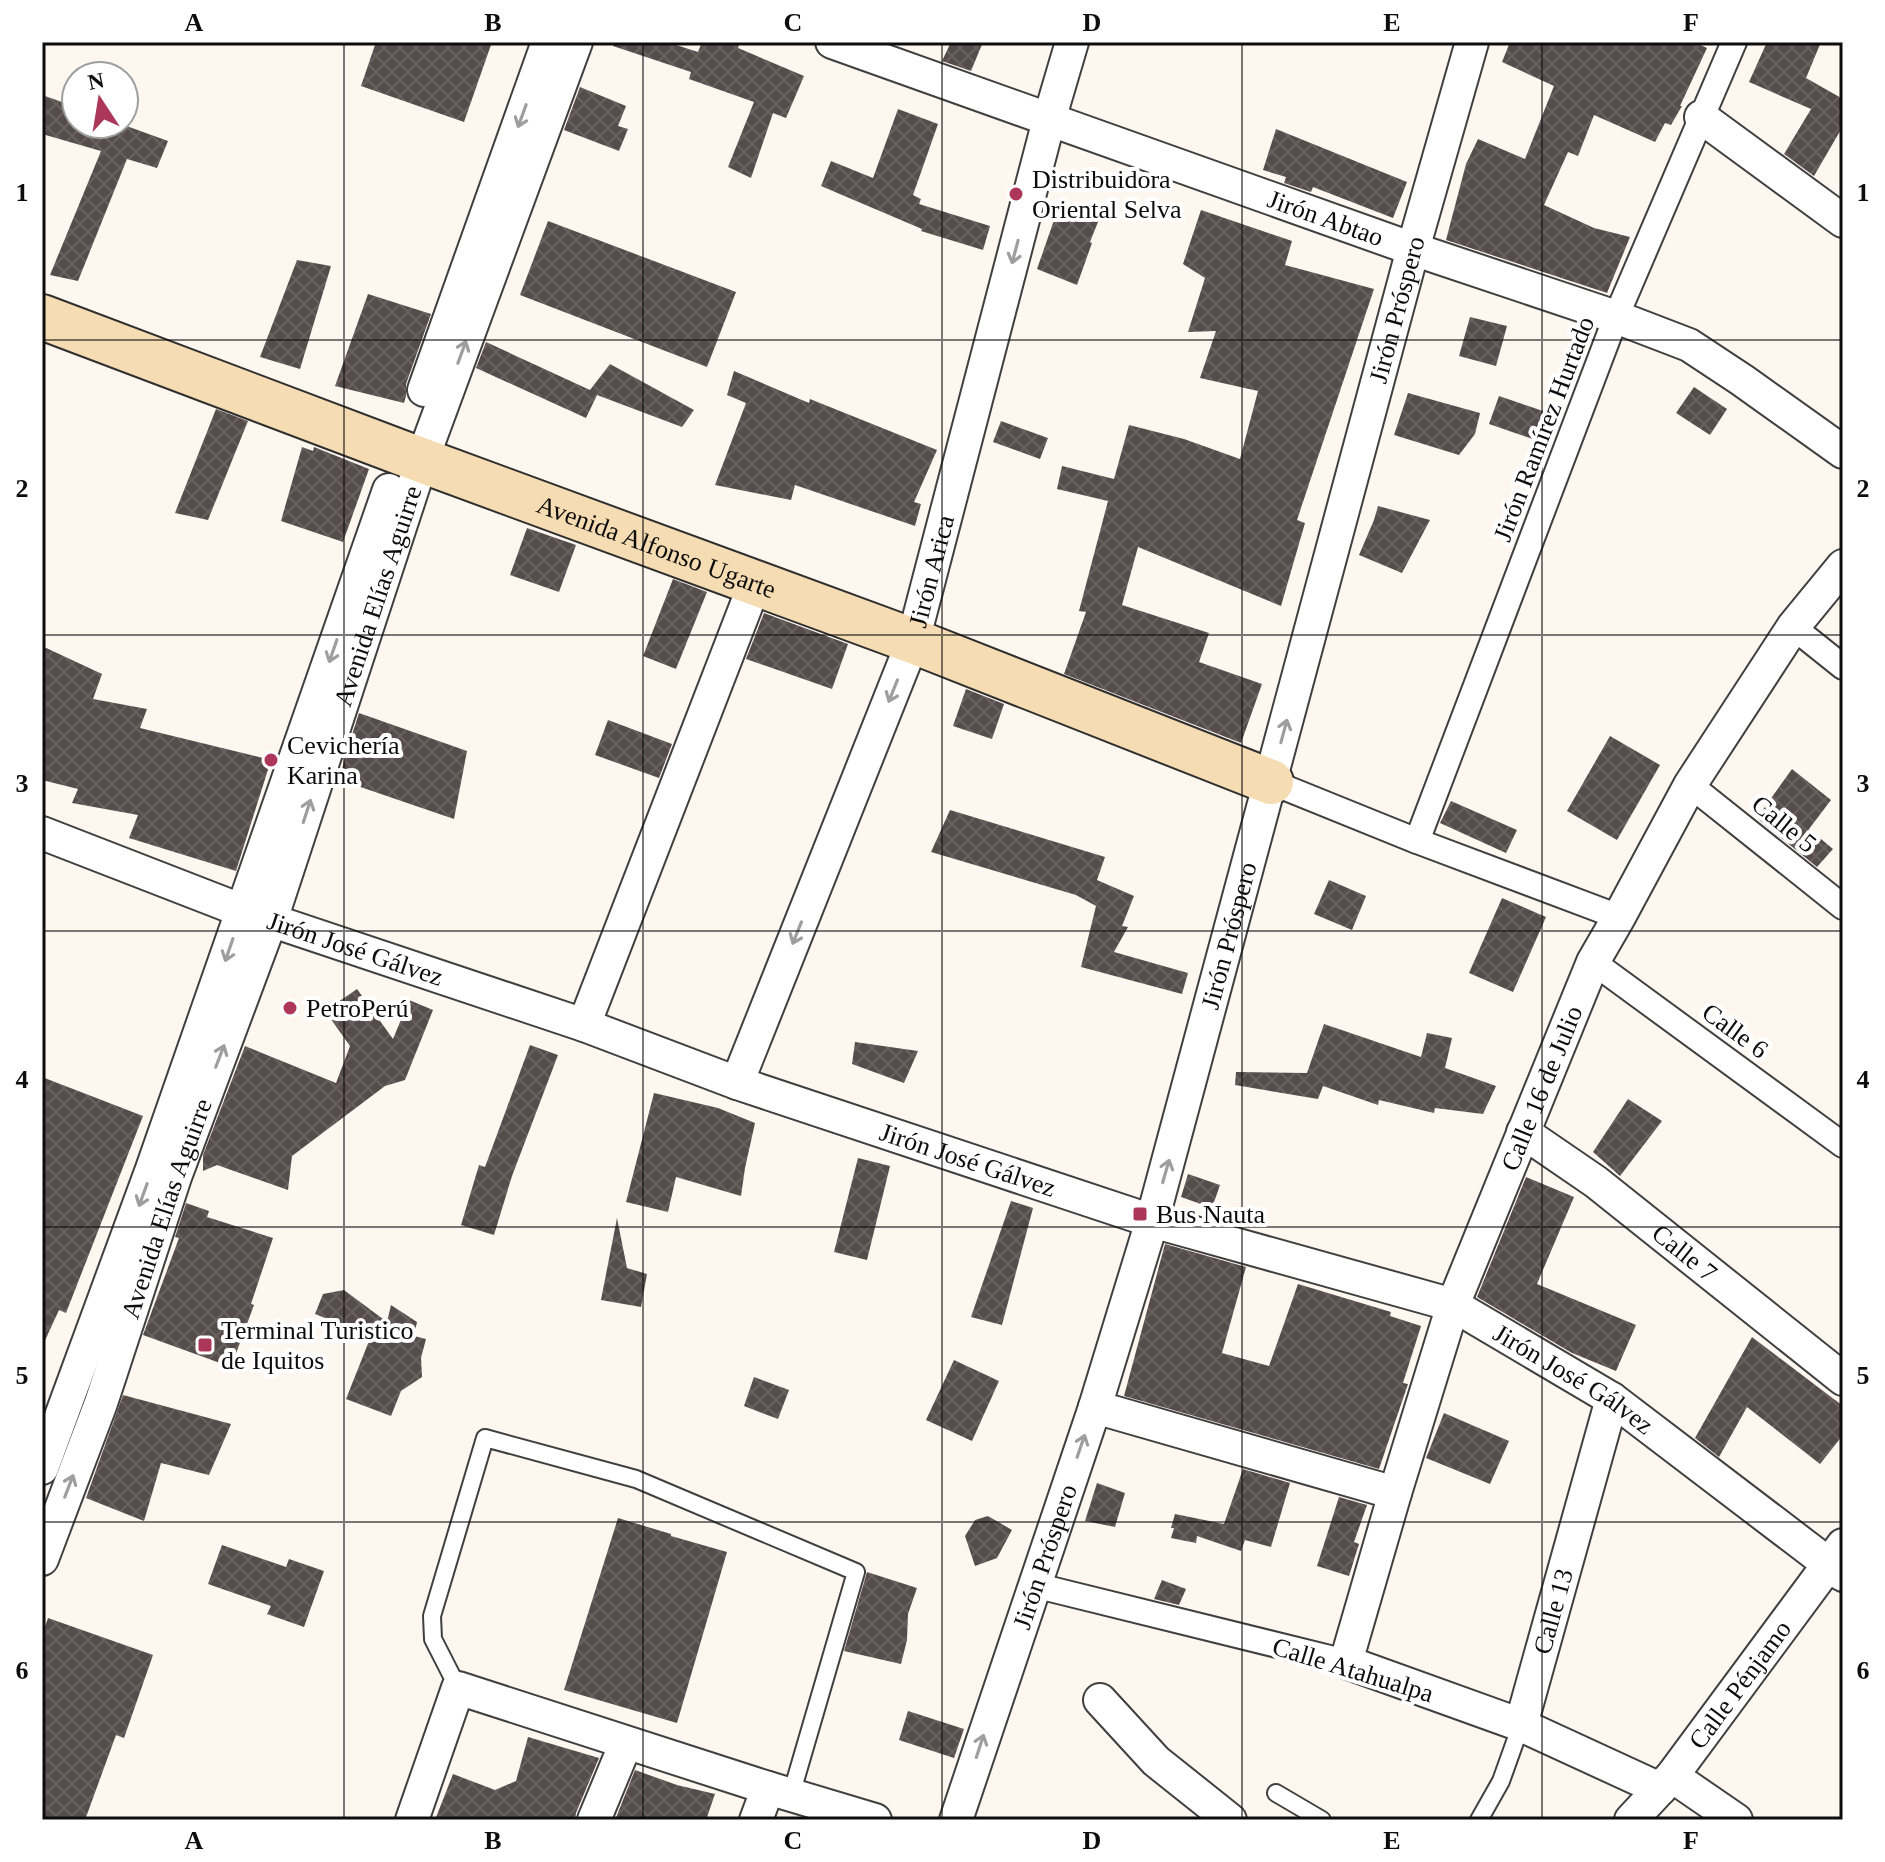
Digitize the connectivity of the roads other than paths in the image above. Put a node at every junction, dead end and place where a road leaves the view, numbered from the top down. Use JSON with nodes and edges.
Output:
{"nodes":[{"id":1,"x":548,"y":42,"type":"edge"},
{"id":2,"x":576,"y":42,"type":"edge"},
{"id":3,"x":832,"y":42,"type":"edge"},
{"id":4,"x":1072,"y":42,"type":"edge"},
{"id":5,"x":1472,"y":42,"type":"edge"},
{"id":6,"x":1734,"y":42,"type":"edge"},
{"id":7,"x":1701,"y":117,"type":"junction"},
{"id":8,"x":1049,"y":120,"type":"junction"},
{"id":9,"x":1843,"y":221,"type":"edge"},
{"id":10,"x":1413,"y":249,"type":"junction"},
{"id":11,"x":42,"y":317,"type":"edge"},
{"id":12,"x":1616,"y":317,"type":"junction"},
{"id":13,"x":1843,"y":452,"type":"edge"},
{"id":14,"x":412,"y":456,"type":"junction"},
{"id":15,"x":1843,"y":566,"type":"edge"},
{"id":16,"x":755,"y":583,"type":"junction"},
{"id":17,"x":1793,"y":627,"type":"junction"},
{"id":18,"x":913,"y":641,"type":"junction"},
{"id":19,"x":1843,"y":667,"type":"edge"},
{"id":20,"x":1271,"y":782,"type":"junction"},
{"id":21,"x":1690,"y":785,"type":"junction"},
{"id":22,"x":42,"y":833,"type":"edge"},
{"id":23,"x":1417,"y":841,"type":"junction"},
{"id":24,"x":1843,"y":907,"type":"edge"},
{"id":25,"x":257,"y":916,"type":"junction"},
{"id":26,"x":1619,"y":917,"type":"junction"},
{"id":27,"x":1593,"y":962,"type":"junction"},
{"id":28,"x":584,"y":1025,"type":"junction"},
{"id":29,"x":737,"y":1083,"type":"junction"},
{"id":30,"x":1523,"y":1132,"type":"junction"},
{"id":31,"x":1843,"y":1145,"type":"edge"},
{"id":32,"x":1152,"y":1221,"type":"junction"},
{"id":33,"x":1453,"y":1305,"type":"junction"},
{"id":34,"x":109,"y":1332,"type":"junction"},
{"id":35,"x":1843,"y":1379,"type":"edge"},
{"id":36,"x":1612,"y":1399,"type":"junction"},
{"id":37,"x":1095,"y":1407,"type":"junction"},
{"id":38,"x":42,"y":1468,"type":"edge"},
{"id":39,"x":1395,"y":1493,"type":"junction"},
{"id":40,"x":42,"y":1559,"type":"edge"},
{"id":41,"x":1838,"y":1561,"type":"edge"},
{"id":42,"x":1034,"y":1585,"type":"junction"},
{"id":43,"x":1346,"y":1662,"type":"junction"},
{"id":44,"x":458,"y":1688,"type":"junction"},
{"id":45,"x":1100,"y":1700,"type":"dead end"},
{"id":46,"x":1521,"y":1725,"type":"junction"},
{"id":47,"x":626,"y":1743,"type":"junction"},
{"id":48,"x":1666,"y":1782,"type":"junction"},
{"id":49,"x":780,"y":1792,"type":"junction"},
{"id":50,"x":1276,"y":1793,"type":"dead end"},
{"id":51,"x":1734,"y":1819,"type":"edge"},
{"id":52,"x":412,"y":1820,"type":"edge"},
{"id":53,"x":594,"y":1820,"type":"edge"},
{"id":54,"x":756,"y":1820,"type":"edge"},
{"id":55,"x":875,"y":1820,"type":"edge"},
{"id":56,"x":956,"y":1820,"type":"edge"},
{"id":57,"x":1230,"y":1820,"type":"edge"},
{"id":58,"x":1322,"y":1820,"type":"edge"},
{"id":59,"x":1479,"y":1820,"type":"edge"},
{"id":60,"x":1631,"y":1820,"type":"edge"}],
"edges":[{"from":1,"to":14,"type":"street","name":"Avenida Elías Aguirre","one_way":true},
{"from":14,"to":2,"type":"street","name":"Avenida Elías Aguirre","one_way":true},
{"from":3,"to":8,"type":"street","name":"Jirón Abtao"},
{"from":4,"to":8,"type":"street","name":"Jirón Arica"},
{"from":5,"to":10,"type":"street","name":"Jirón Próspero"},
{"from":6,"to":7,"type":"street","name":"Jirón Ramírez Hurtado"},
{"from":7,"to":9,"type":"street"},
{"from":7,"to":12,"type":"street","name":"Jirón Ramírez Hurtado"},
{"from":8,"to":10,"type":"street","name":"Jirón Abtao"},
{"from":8,"to":18,"type":"street","name":"Jirón Arica","one_way":true},
{"from":10,"to":12,"type":"street","name":"Jirón Abtao"},
{"from":20,"to":10,"type":"street","name":"Jirón Próspero","one_way":true},
{"from":11,"to":14,"type":"main road","name":"Avenida Alfonso Ugarte"},
{"from":12,"to":13,"type":"street","name":"Jirón Abtao"},
{"from":12,"to":23,"type":"street","name":"Jirón Ramírez Hurtado"},
{"from":14,"to":16,"type":"main road","name":"Avenida Alfonso Ugarte"},
{"from":14,"to":25,"type":"street","name":"Avenida Elías Aguirre"},
{"from":15,"to":17,"type":"street","name":"Calle 16 de Julio"},
{"from":16,"to":18,"type":"main road","name":"Avenida Alfonso Ugarte"},
{"from":16,"to":28,"type":"street"},
{"from":17,"to":19,"type":"street"},
{"from":17,"to":21,"type":"street","name":"Calle 16 de Julio"},
{"from":18,"to":20,"type":"main road","name":"Avenida Alfonso Ugarte"},
{"from":18,"to":29,"type":"street","name":"Jirón Arica","one_way":true},
{"from":20,"to":23,"type":"street"},
{"from":32,"to":20,"type":"street","name":"Jirón Próspero","one_way":true},
{"from":21,"to":24,"type":"street","name":"Calle 5"},
{"from":21,"to":26,"type":"street","name":"Calle 16 de Julio"},
{"from":22,"to":25,"type":"street","name":"Jirón José Gálvez"},
{"from":23,"to":26,"type":"street"},
{"from":25,"to":28,"type":"street","name":"Jirón José Gálvez"},
{"from":25,"to":34,"type":"street","name":"Avenida Elías Aguirre"},
{"from":26,"to":27,"type":"street","name":"Calle 16 de Julio"},
{"from":27,"to":30,"type":"street","name":"Calle 16 de Julio"},
{"from":27,"to":31,"type":"street","name":"Calle 6"},
{"from":28,"to":29,"type":"street","name":"Jirón José Gálvez"},
{"from":29,"to":32,"type":"street","name":"Jirón José Gálvez"},
{"from":30,"to":33,"type":"street","name":"Calle 16 de Julio"},
{"from":30,"to":35,"type":"street","name":"Calle 7"},
{"from":32,"to":33,"type":"street","name":"Jirón José Gálvez"},
{"from":32,"to":37,"type":"street","name":"Jirón Próspero"},
{"from":33,"to":36,"type":"street","name":"Jirón José Gálvez"},
{"from":33,"to":39,"type":"street","name":"Calle 16 de Julio"},
{"from":34,"to":38,"type":"street","name":"Avenida Elías Aguirre"},
{"from":40,"to":34,"type":"street","name":"Avenida Elías Aguirre","one_way":true},
{"from":36,"to":41,"type":"street","name":"Jirón José Gálvez"},
{"from":36,"to":46,"type":"street","name":"Calle 13"},
{"from":37,"to":39,"type":"street"},
{"from":42,"to":37,"type":"street","name":"Jirón Próspero","one_way":true},
{"from":39,"to":43,"type":"street","name":"Calle 16 de Julio"},
{"from":41,"to":48,"type":"street","name":"Calle Pénjamo"},
{"from":42,"to":43,"type":"street","name":"Calle Atahualpa"},
{"from":56,"to":42,"type":"street","name":"Jirón Próspero","one_way":true},
{"from":43,"to":46,"type":"street","name":"Calle Atahualpa"},
{"from":44,"to":47,"type":"street"},
{"from":44,"to":49,"type":"lane"},
{"from":44,"to":52,"type":"street"},
{"from":45,"to":57,"type":"street"},
{"from":46,"to":48,"type":"street","name":"Calle Atahualpa"},
{"from":46,"to":59,"type":"lane","name":"Calle 13"},
{"from":47,"to":49,"type":"street"},
{"from":47,"to":53,"type":"street"},
{"from":48,"to":51,"type":"street","name":"Calle Atahualpa"},
{"from":48,"to":60,"type":"street","name":"Calle Pénjamo"},
{"from":49,"to":54,"type":"street"},
{"from":49,"to":55,"type":"street"},
{"from":50,"to":58,"type":"lane"}]}
